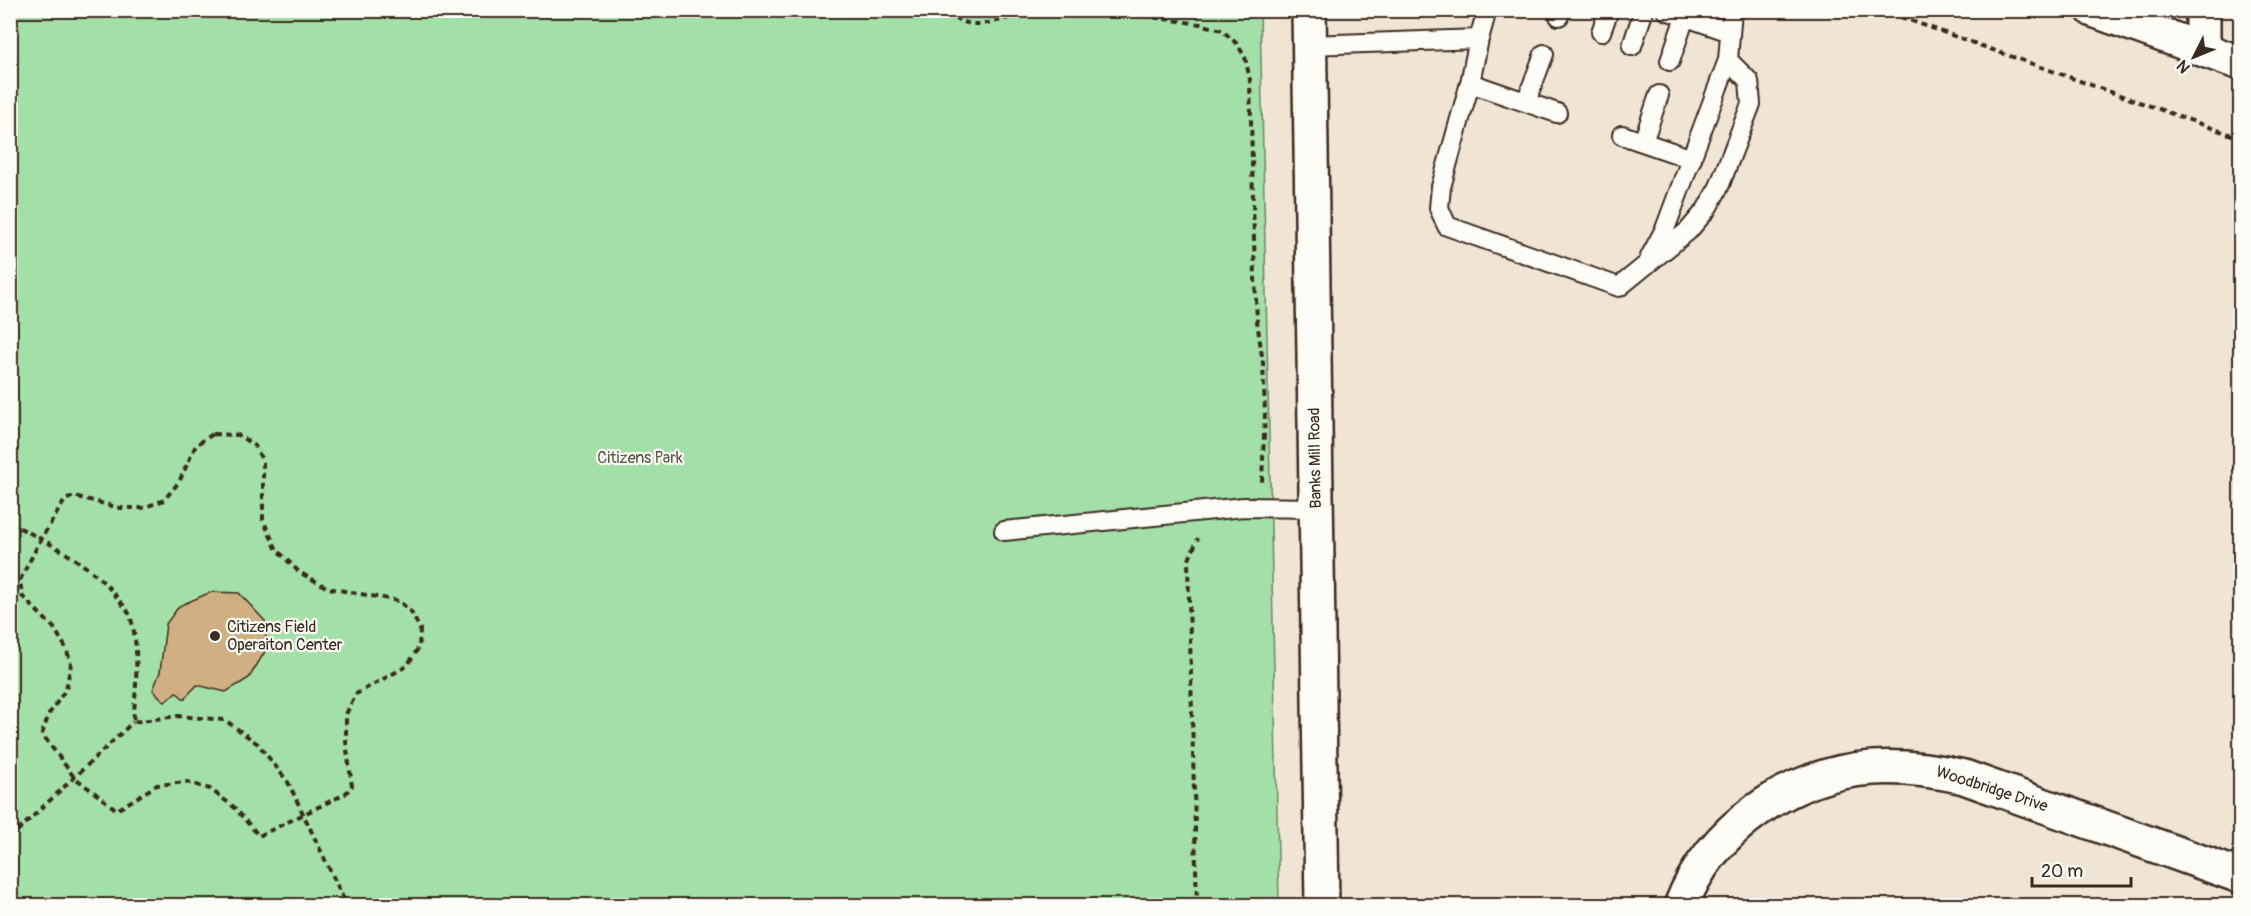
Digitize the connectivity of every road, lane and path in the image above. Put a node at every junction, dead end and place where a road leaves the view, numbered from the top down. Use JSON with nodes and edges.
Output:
{"nodes":[{"id":1,"x":946,"y":10,"type":"edge"},
{"id":2,"x":1066,"y":10,"type":"edge"},
{"id":3,"x":1102,"y":10,"type":"edge"},
{"id":4,"x":1309,"y":10,"type":"edge"},
{"id":5,"x":1487,"y":10,"type":"edge"},
{"id":6,"x":1609,"y":10,"type":"edge"},
{"id":7,"x":1644,"y":10,"type":"edge"},
{"id":8,"x":1666,"y":10,"type":"edge"},
{"id":9,"x":1732,"y":10,"type":"edge"},
{"id":10,"x":1881,"y":10,"type":"edge"},
{"id":11,"x":2093,"y":10,"type":"edge"},
{"id":12,"x":2202,"y":10,"type":"edge"},
{"id":13,"x":1685,"y":17,"type":"junction"},
{"id":14,"x":1601,"y":32,"type":"dead end"},
{"id":15,"x":1730,"y":32,"type":"junction"},
{"id":16,"x":1479,"y":39,"type":"junction"},
{"id":17,"x":1310,"y":45,"type":"junction"},
{"id":18,"x":1632,"y":46,"type":"dead end"},
{"id":19,"x":2203,"y":49,"type":"junction"},
{"id":20,"x":1544,"y":54,"type":"dead end"},
{"id":21,"x":1728,"y":60,"type":"junction"},
{"id":22,"x":1670,"y":61,"type":"dead end"},
{"id":23,"x":2241,"y":63,"type":"edge"},
{"id":24,"x":1470,"y":82,"type":"junction"},
{"id":25,"x":1659,"y":95,"type":"dead end"},
{"id":26,"x":1526,"y":102,"type":"junction"},
{"id":27,"x":1557,"y":113,"type":"dead end"},
{"id":28,"x":1622,"y":135,"type":"dead end"},
{"id":29,"x":2241,"y":138,"type":"edge"},
{"id":30,"x":1643,"y":142,"type":"junction"},
{"id":31,"x":1692,"y":159,"type":"junction"},
{"id":32,"x":1645,"y":266,"type":"junction"},
{"id":33,"x":1244,"y":507,"type":"junction"},
{"id":34,"x":1315,"y":508,"type":"junction"},
{"id":35,"x":10,"y":523,"type":"edge"},
{"id":36,"x":1004,"y":531,"type":"dead end"},
{"id":37,"x":1201,"y":532,"type":"dead end"},
{"id":38,"x":41,"y":539,"type":"junction"},
{"id":39,"x":133,"y":722,"type":"junction"},
{"id":40,"x":74,"y":777,"type":"junction"},
{"id":41,"x":303,"y":815,"type":"junction"},
{"id":42,"x":10,"y":838,"type":"edge"},
{"id":43,"x":2241,"y":876,"type":"edge"},
{"id":44,"x":347,"y":906,"type":"edge"},
{"id":45,"x":1197,"y":906,"type":"edge"},
{"id":46,"x":1322,"y":906,"type":"edge"},
{"id":47,"x":1681,"y":906,"type":"edge"}],
"edges":[{"from":1,"to":2,"type":"path"},
{"from":3,"to":33,"type":"path"},
{"from":4,"to":17,"type":"street","name":"Banks Mill Road"},
{"from":5,"to":16,"type":"lane"},
{"from":6,"to":14,"type":"lane"},
{"from":7,"to":18,"type":"lane"},
{"from":8,"to":13,"type":"lane"},
{"from":9,"to":15,"type":"lane"},
{"from":10,"to":29,"type":"path"},
{"from":11,"to":19,"type":"street"},
{"from":12,"to":19,"type":"street"},
{"from":13,"to":15,"type":"lane"},
{"from":13,"to":22,"type":"lane"},
{"from":15,"to":21,"type":"lane"},
{"from":16,"to":17,"type":"lane"},
{"from":16,"to":24,"type":"lane"},
{"from":17,"to":34,"type":"street","name":"Banks Mill Road"},
{"from":19,"to":23,"type":"street"},
{"from":20,"to":26,"type":"lane"},
{"from":21,"to":31,"type":"lane"},
{"from":21,"to":32,"type":"lane"},
{"from":24,"to":26,"type":"lane"},
{"from":24,"to":32,"type":"lane"},
{"from":25,"to":30,"type":"lane"},
{"from":26,"to":27,"type":"lane"},
{"from":28,"to":30,"type":"lane"},
{"from":30,"to":31,"type":"lane"},
{"from":31,"to":32,"type":"lane"},
{"from":33,"to":34,"type":"lane"},
{"from":33,"to":36,"type":"lane"},
{"from":34,"to":46,"type":"street","name":"Banks Mill Road"},
{"from":35,"to":38,"type":"path"},
{"from":37,"to":45,"type":"path"},
{"from":38,"to":39,"type":"path"},
{"from":38,"to":40,"type":"path"},
{"from":38,"to":41,"type":"path"},
{"from":39,"to":40,"type":"path"},
{"from":39,"to":41,"type":"path"},
{"from":40,"to":41,"type":"path"},
{"from":40,"to":42,"type":"path"},
{"from":41,"to":44,"type":"path"},
{"from":43,"to":47,"type":"street","name":"Woodbridge Drive"}]}
